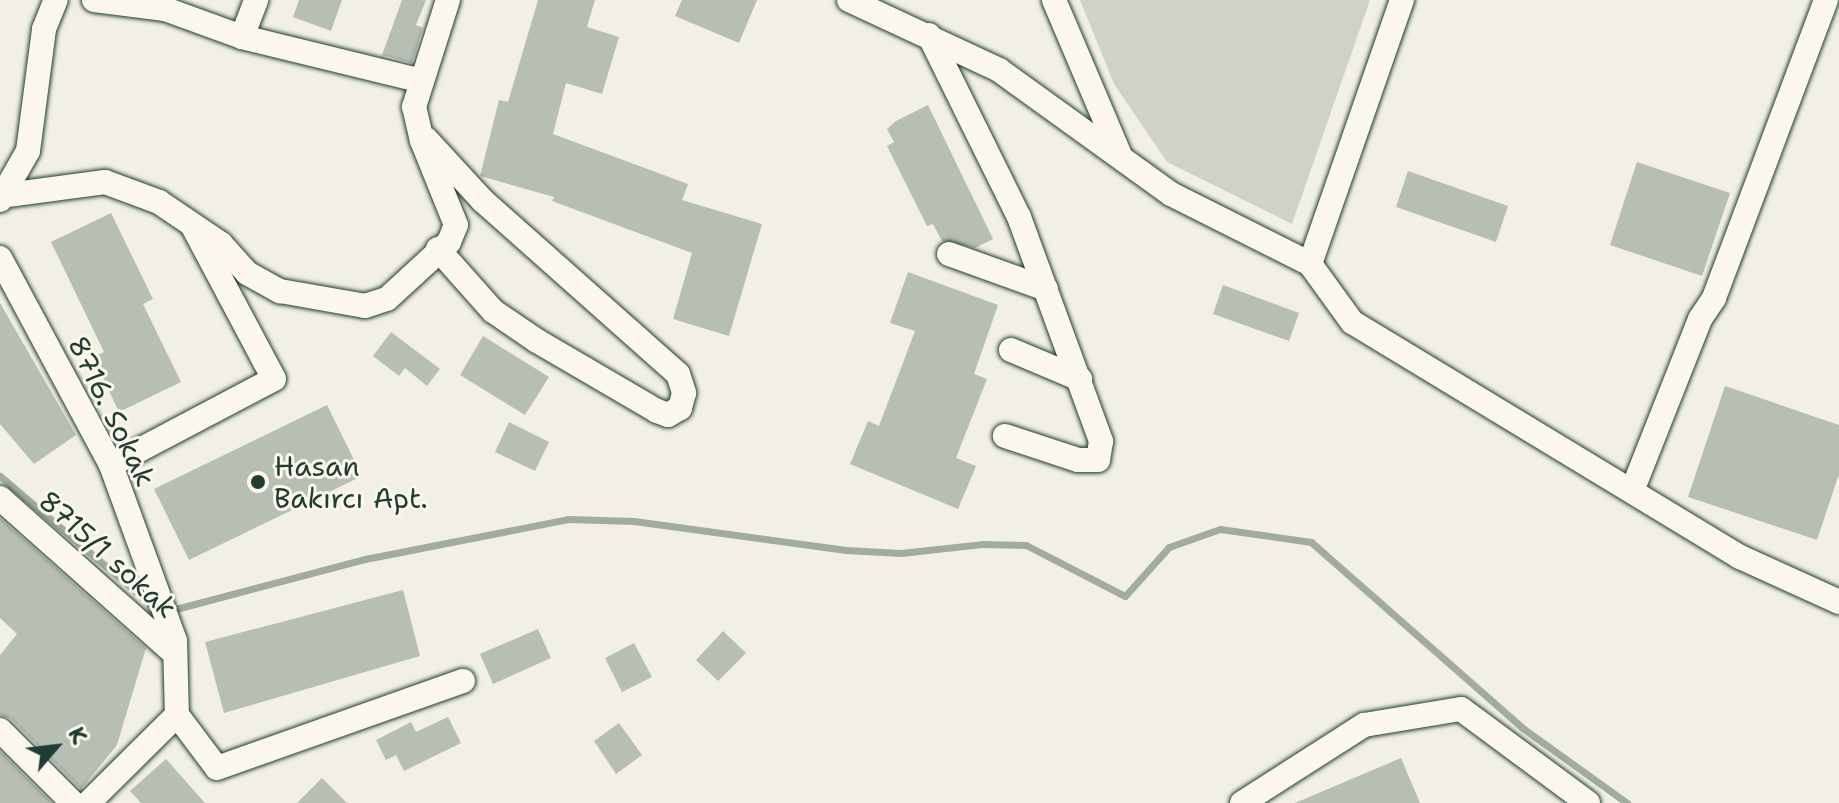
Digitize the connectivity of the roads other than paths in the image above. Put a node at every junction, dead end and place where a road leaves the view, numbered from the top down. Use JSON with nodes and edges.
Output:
{"nodes":[{"id":1,"x":56,"y":0,"type":"edge"},
{"id":2,"x":94,"y":0,"type":"edge"},
{"id":3,"x":256,"y":0,"type":"edge"},
{"id":4,"x":448,"y":0,"type":"edge"},
{"id":5,"x":849,"y":0,"type":"edge"},
{"id":6,"x":1054,"y":0,"type":"edge"},
{"id":7,"x":1402,"y":0,"type":"edge"},
{"id":8,"x":1826,"y":0,"type":"edge"},
{"id":9,"x":161,"y":4,"type":"edge"},
{"id":10,"x":929,"y":35,"type":"junction"},
{"id":11,"x":242,"y":37,"type":"junction"},
{"id":12,"x":422,"y":81,"type":"junction"},
{"id":13,"x":419,"y":131,"type":"junction"},
{"id":14,"x":1119,"y":153,"type":"junction"},
{"id":15,"x":0,"y":197,"type":"edge"},
{"id":16,"x":191,"y":223,"type":"junction"},
{"id":17,"x":438,"y":249,"type":"junction"},
{"id":18,"x":949,"y":254,"type":"dead end"},
{"id":19,"x":0,"y":258,"type":"edge"},
{"id":20,"x":1310,"y":264,"type":"junction"},
{"id":21,"x":1046,"y":289,"type":"junction"},
{"id":22,"x":1011,"y":350,"type":"dead end"},
{"id":23,"x":1080,"y":379,"type":"junction"},
{"id":24,"x":1005,"y":436,"type":"dead end"},
{"id":25,"x":111,"y":465,"type":"junction"},
{"id":26,"x":1632,"y":491,"type":"junction"},
{"id":27,"x":0,"y":498,"type":"edge"},
{"id":28,"x":1839,"y":602,"type":"edge"},
{"id":29,"x":175,"y":647,"type":"junction"},
{"id":30,"x":463,"y":681,"type":"dead end"},
{"id":31,"x":177,"y":715,"type":"junction"},
{"id":32,"x":0,"y":730,"type":"edge"},
{"id":33,"x":73,"y":803,"type":"edge"},
{"id":34,"x":88,"y":803,"type":"edge"},
{"id":35,"x":1242,"y":803,"type":"edge"},
{"id":36,"x":1588,"y":803,"type":"edge"}],
"edges":[{"from":1,"to":15,"type":"street"},
{"from":2,"to":9,"type":"street"},
{"from":3,"to":11,"type":"street"},
{"from":4,"to":12,"type":"street"},
{"from":5,"to":10,"type":"street"},
{"from":6,"to":14,"type":"street"},
{"from":7,"to":20,"type":"street"},
{"from":8,"to":26,"type":"street"},
{"from":9,"to":11,"type":"street"},
{"from":10,"to":14,"type":"street"},
{"from":10,"to":21,"type":"street"},
{"from":11,"to":12,"type":"street"},
{"from":12,"to":13,"type":"street"},
{"from":13,"to":17,"type":"street"},
{"from":13,"to":17,"type":"street"},
{"from":14,"to":20,"type":"street"},
{"from":15,"to":16,"type":"street"},
{"from":16,"to":17,"type":"street"},
{"from":16,"to":25,"type":"street"},
{"from":18,"to":21,"type":"street"},
{"from":19,"to":25,"type":"street","name":"8716. Sokak"},
{"from":20,"to":26,"type":"street"},
{"from":21,"to":23,"type":"street"},
{"from":22,"to":23,"type":"street"},
{"from":23,"to":24,"type":"street"},
{"from":25,"to":29,"type":"street","name":"8716. Sokak"},
{"from":26,"to":28,"type":"street"},
{"from":27,"to":29,"type":"street","name":"8715/1 sokak"},
{"from":29,"to":31,"type":"street","name":"8716. Sokak"},
{"from":30,"to":31,"type":"street"},
{"from":31,"to":34,"type":"street"},
{"from":32,"to":33,"type":"street"},
{"from":35,"to":36,"type":"street"}]}
